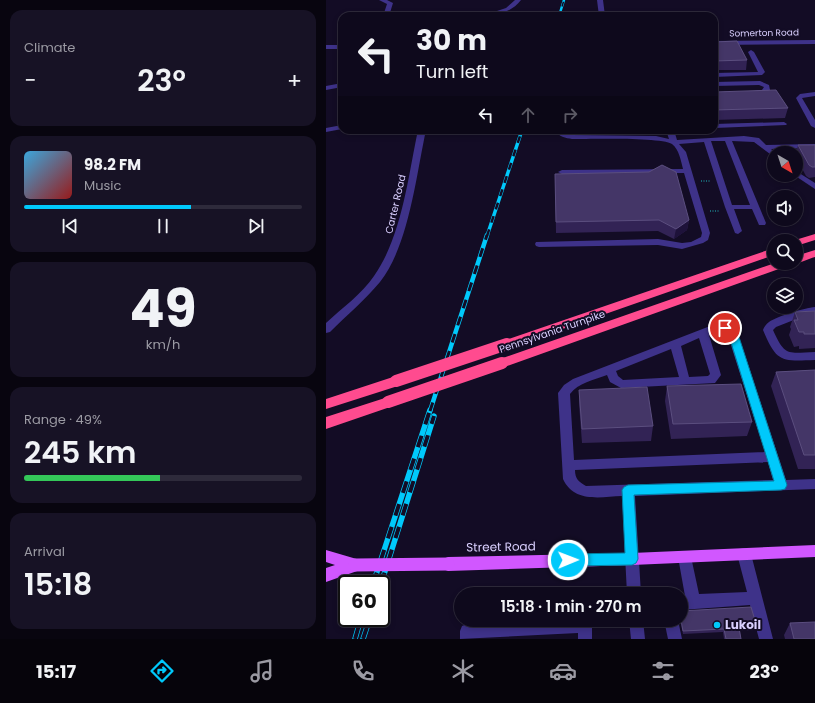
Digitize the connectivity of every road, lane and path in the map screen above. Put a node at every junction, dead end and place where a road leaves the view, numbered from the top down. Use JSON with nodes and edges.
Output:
{"nodes":[{"id":1,"x":382,"y":0,"type":"edge"},
{"id":2,"x":518,"y":0,"type":"edge"},
{"id":3,"x":600,"y":0,"type":"edge"},
{"id":4,"x":388,"y":12,"type":"edge"},
{"id":5,"x":498,"y":12,"type":"edge"},
{"id":6,"x":602,"y":12,"type":"edge"},
{"id":7,"x":815,"y":42,"type":"edge"},
{"id":8,"x":718,"y":43,"type":"edge"},
{"id":9,"x":338,"y":47,"type":"edge"},
{"id":10,"x":326,"y":48,"type":"edge"},
{"id":11,"x":751,"y":52,"type":"dead end"},
{"id":12,"x":718,"y":75,"type":"edge"},
{"id":13,"x":718,"y":84,"type":"edge"},
{"id":14,"x":338,"y":86,"type":"edge"},
{"id":15,"x":326,"y":88,"type":"edge"},
{"id":16,"x":750,"y":92,"type":"edge"},
{"id":17,"x":815,"y":94,"type":"edge"},
{"id":18,"x":784,"y":124,"type":"dead end"},
{"id":19,"x":718,"y":126,"type":"edge"},
{"id":20,"x":815,"y":126,"type":"edge"},
{"id":21,"x":338,"y":128,"type":"edge"},
{"id":22,"x":326,"y":130,"type":"edge"},
{"id":23,"x":421,"y":134,"type":"edge"},
{"id":24,"x":563,"y":134,"type":"edge"},
{"id":25,"x":671,"y":134,"type":"edge"},
{"id":26,"x":728,"y":139,"type":"junction"},
{"id":27,"x":707,"y":140,"type":"junction"},
{"id":28,"x":674,"y":142,"type":"junction"},
{"id":29,"x":815,"y":146,"type":"edge"},
{"id":30,"x":764,"y":147,"type":"junction"},
{"id":31,"x":767,"y":149,"type":"edge"},
{"id":32,"x":687,"y":171,"type":"junction"},
{"id":33,"x":562,"y":172,"type":"edge"},
{"id":34,"x":803,"y":178,"type":"edge"},
{"id":35,"x":701,"y":181,"type":"dead end"},
{"id":36,"x":710,"y":181,"type":"dead end"},
{"id":37,"x":815,"y":187,"type":"edge"},
{"id":38,"x":729,"y":207,"type":"junction"},
{"id":39,"x":755,"y":207,"type":"junction"},
{"id":40,"x":710,"y":211,"type":"dead end"},
{"id":41,"x":719,"y":211,"type":"dead end"},
{"id":42,"x":762,"y":223,"type":"dead end"},
{"id":43,"x":738,"y":231,"type":"dead end"},
{"id":44,"x":815,"y":237,"type":"edge"},
{"id":45,"x":803,"y":241,"type":"edge"},
{"id":46,"x":539,"y":244,"type":"dead end"},
{"id":47,"x":767,"y":253,"type":"edge"},
{"id":48,"x":815,"y":253,"type":"edge"},
{"id":49,"x":803,"y":257,"type":"edge"},
{"id":50,"x":767,"y":270,"type":"edge"},
{"id":51,"x":815,"y":310,"type":"edge"},
{"id":52,"x":326,"y":329,"type":"edge"},
{"id":53,"x":703,"y":333,"type":"junction"},
{"id":54,"x":674,"y":344,"type":"junction"},
{"id":55,"x":815,"y":356,"type":"edge"},
{"id":56,"x":609,"y":369,"type":"junction"},
{"id":57,"x":685,"y":381,"type":"junction"},
{"id":58,"x":326,"y":404,"type":"edge"},
{"id":59,"x":326,"y":423,"type":"edge"},
{"id":60,"x":772,"y":457,"type":"junction"},
{"id":61,"x":568,"y":465,"type":"junction"},
{"id":62,"x":815,"y":484,"type":"edge"},
{"id":63,"x":781,"y":485,"type":"junction"},
{"id":64,"x":628,"y":490,"type":"junction"},
{"id":65,"x":815,"y":551,"type":"edge"},
{"id":66,"x":744,"y":554,"type":"junction"},
{"id":67,"x":326,"y":556,"type":"edge"},
{"id":68,"x":685,"y":557,"type":"junction"},
{"id":69,"x":632,"y":559,"type":"junction"},
{"id":70,"x":355,"y":565,"type":"junction"},
{"id":71,"x":326,"y":574,"type":"edge"},
{"id":72,"x":634,"y":587,"type":"edge"},
{"id":73,"x":686,"y":587,"type":"edge"},
{"id":74,"x":756,"y":598,"type":"junction"},
{"id":75,"x":688,"y":603,"type":"edge"},
{"id":76,"x":637,"y":627,"type":"edge"},
{"id":77,"x":673,"y":627,"type":"edge"},
{"id":78,"x":467,"y":639,"type":"edge"},
{"id":79,"x":585,"y":639,"type":"edge"},
{"id":80,"x":638,"y":639,"type":"edge"},
{"id":81,"x":675,"y":639,"type":"edge"},
{"id":82,"x":766,"y":639,"type":"edge"}],
"edges":[{"from":1,"to":4,"type":"street"},
{"from":2,"to":5,"type":"street"},
{"from":3,"to":6,"type":"street"},
{"from":7,"to":8,"type":"street","name":"Somerton Road"},
{"from":9,"to":10,"type":"street"},
{"from":11,"to":12,"type":"street"},
{"from":13,"to":16,"type":"street"},
{"from":14,"to":15,"type":"street"},
{"from":17,"to":20,"type":"street"},
{"from":18,"to":19,"type":"street"},
{"from":21,"to":22,"type":"street"},
{"from":23,"to":52,"type":"street","name":"Carter Road"},
{"from":24,"to":28,"type":"street"},
{"from":25,"to":28,"type":"street"},
{"from":26,"to":27,"type":"street"},
{"from":26,"to":30,"type":"street"},
{"from":26,"to":39,"type":"street"},
{"from":27,"to":28,"type":"street"},
{"from":27,"to":38,"type":"street"},
{"from":28,"to":32,"type":"street"},
{"from":29,"to":30,"type":"street"},
{"from":30,"to":31,"type":"street"},
{"from":32,"to":33,"type":"street"},
{"from":32,"to":46,"type":"street"},
{"from":34,"to":37,"type":"street"},
{"from":35,"to":36,"type":"path"},
{"from":38,"to":39,"type":"street"},
{"from":38,"to":43,"type":"street"},
{"from":39,"to":42,"type":"street"},
{"from":40,"to":41,"type":"path"},
{"from":44,"to":45,"type":"highway"},
{"from":47,"to":58,"type":"highway","name":"Pennsylvania Turnpike","bridge":true},
{"from":48,"to":49,"type":"highway"},
{"from":50,"to":59,"type":"highway","name":"Pennsylvania Turnpike","bridge":true},
{"from":51,"to":55,"type":"street"},
{"from":53,"to":54,"type":"street"},
{"from":53,"to":57,"type":"street"},
{"from":53,"to":60,"type":"street"},
{"from":54,"to":56,"type":"street"},
{"from":54,"to":57,"type":"street"},
{"from":56,"to":57,"type":"street"},
{"from":56,"to":61,"type":"street"},
{"from":60,"to":61,"type":"street"},
{"from":60,"to":63,"type":"street"},
{"from":61,"to":64,"type":"street"},
{"from":62,"to":63,"type":"street"},
{"from":63,"to":64,"type":"street"},
{"from":64,"to":69,"type":"street"},
{"from":65,"to":66,"type":"main road","name":"Street Road"},
{"from":66,"to":68,"type":"main road","name":"Street Road"},
{"from":66,"to":74,"type":"street"},
{"from":67,"to":70,"type":"main road","name":"Street Road"},
{"from":68,"to":69,"type":"main road","name":"Street Road"},
{"from":68,"to":73,"type":"street"},
{"from":69,"to":70,"type":"main road","name":"Street Road","bridge":true},
{"from":69,"to":72,"type":"street"},
{"from":70,"to":71,"type":"main road","name":"Street Road"},
{"from":74,"to":75,"type":"street"},
{"from":74,"to":82,"type":"street"},
{"from":76,"to":80,"type":"street"},
{"from":77,"to":81,"type":"street"},
{"from":78,"to":79,"type":"street"}]}
